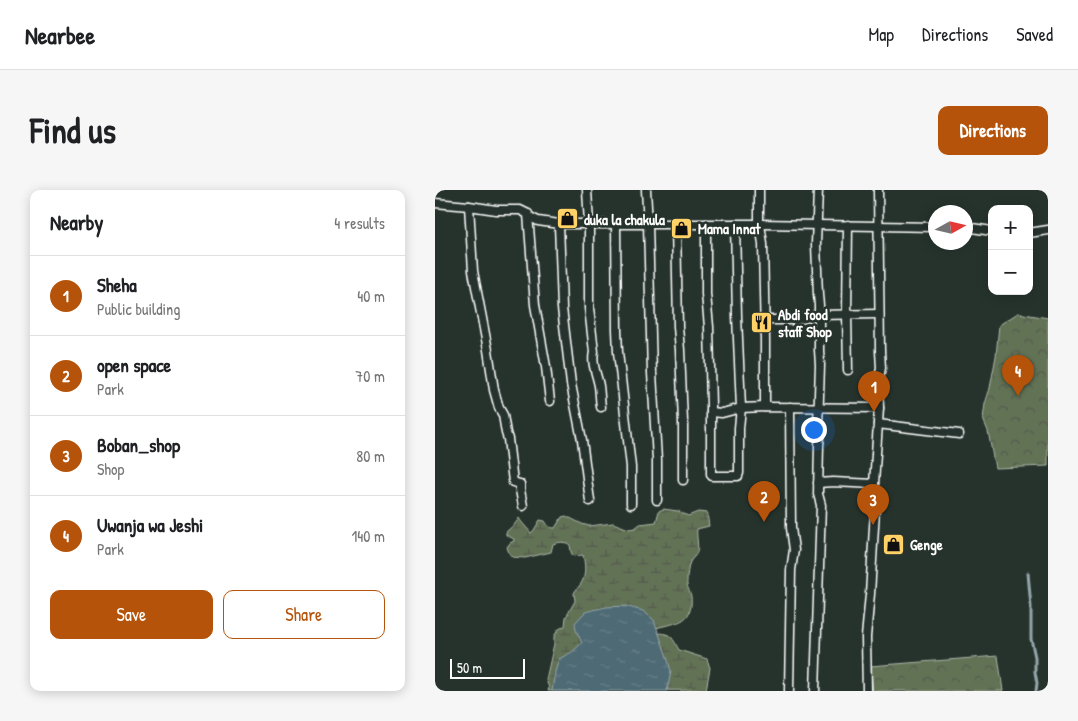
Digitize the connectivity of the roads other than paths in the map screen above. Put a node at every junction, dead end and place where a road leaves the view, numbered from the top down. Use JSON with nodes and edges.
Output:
{"nodes":[{"id":1,"x":587,"y":190,"type":"edge"},
{"id":2,"x":645,"y":190,"type":"edge"},
{"id":3,"x":759,"y":190,"type":"edge"},
{"id":4,"x":818,"y":190,"type":"edge"},
{"id":5,"x":878,"y":190,"type":"edge"},
{"id":6,"x":435,"y":203,"type":"edge"},
{"id":7,"x":469,"y":206,"type":"junction"},
{"id":8,"x":528,"y":214,"type":"junction"},
{"id":9,"x":559,"y":224,"type":"junction"},
{"id":10,"x":589,"y":224,"type":"junction"},
{"id":11,"x":616,"y":224,"type":"junction"},
{"id":12,"x":648,"y":224,"type":"junction"},
{"id":13,"x":676,"y":224,"type":"junction"},
{"id":14,"x":706,"y":224,"type":"junction"},
{"id":15,"x":735,"y":224,"type":"junction"},
{"id":16,"x":760,"y":224,"type":"junction"},
{"id":17,"x":817,"y":225,"type":"junction"},
{"id":18,"x":848,"y":225,"type":"junction"},
{"id":19,"x":879,"y":226,"type":"junction"},
{"id":20,"x":928,"y":227,"type":"edge"},
{"id":21,"x":973,"y":228,"type":"edge"},
{"id":22,"x":988,"y":230,"type":"edge"},
{"id":23,"x":1048,"y":230,"type":"edge"},
{"id":24,"x":1033,"y":233,"type":"edge"},
{"id":25,"x":847,"y":314,"type":"junction"},
{"id":26,"x":879,"y":314,"type":"junction"},
{"id":27,"x":818,"y":315,"type":"junction"},
{"id":28,"x":764,"y":320,"type":"junction"},
{"id":29,"x":848,"y":370,"type":"dead end"},
{"id":30,"x":550,"y":401,"type":"dead end"},
{"id":31,"x":601,"y":407,"type":"dead end"},
{"id":32,"x":765,"y":407,"type":"junction"},
{"id":33,"x":790,"y":407,"type":"junction"},
{"id":34,"x":819,"y":407,"type":"junction"},
{"id":35,"x":741,"y":408,"type":"junction"},
{"id":36,"x":879,"y":408,"type":"junction"},
{"id":37,"x":711,"y":412,"type":"junction"},
{"id":38,"x":878,"y":424,"type":"junction"},
{"id":39,"x":959,"y":434,"type":"dead end"},
{"id":40,"x":683,"y":480,"type":"dead end"},
{"id":41,"x":818,"y":483,"type":"junction"},
{"id":42,"x":873,"y":484,"type":"junction"},
{"id":43,"x":657,"y":500,"type":"dead end"},
{"id":44,"x":590,"y":501,"type":"dead end"},
{"id":45,"x":631,"y":504,"type":"dead end"},
{"id":46,"x":523,"y":506,"type":"dead end"},
{"id":47,"x":789,"y":691,"type":"edge"},
{"id":48,"x":815,"y":691,"type":"edge"},
{"id":49,"x":867,"y":691,"type":"edge"}],
"edges":[{"from":1,"to":10,"type":"street"},
{"from":2,"to":12,"type":"street"},
{"from":3,"to":16,"type":"street"},
{"from":4,"to":17,"type":"street"},
{"from":5,"to":19,"type":"street"},
{"from":6,"to":7,"type":"street"},
{"from":7,"to":8,"type":"street"},
{"from":7,"to":46,"type":"street"},
{"from":8,"to":9,"type":"street"},
{"from":8,"to":30,"type":"street"},
{"from":9,"to":10,"type":"street"},
{"from":9,"to":44,"type":"street"},
{"from":10,"to":11,"type":"street"},
{"from":10,"to":31,"type":"street"},
{"from":11,"to":12,"type":"street"},
{"from":11,"to":45,"type":"street"},
{"from":12,"to":13,"type":"street"},
{"from":12,"to":43,"type":"street"},
{"from":13,"to":14,"type":"street"},
{"from":13,"to":40,"type":"street"},
{"from":14,"to":15,"type":"street"},
{"from":14,"to":37,"type":"street"},
{"from":15,"to":16,"type":"street"},
{"from":15,"to":35,"type":"street"},
{"from":16,"to":17,"type":"street"},
{"from":16,"to":28,"type":"street"},
{"from":17,"to":18,"type":"street"},
{"from":17,"to":27,"type":"street"},
{"from":18,"to":19,"type":"street"},
{"from":18,"to":25,"type":"street"},
{"from":19,"to":20,"type":"street"},
{"from":19,"to":26,"type":"street"},
{"from":21,"to":22,"type":"street"},
{"from":23,"to":24,"type":"street"},
{"from":25,"to":26,"type":"street"},
{"from":25,"to":27,"type":"street"},
{"from":25,"to":29,"type":"street"},
{"from":26,"to":36,"type":"street"},
{"from":27,"to":28,"type":"street"},
{"from":27,"to":34,"type":"street"},
{"from":28,"to":32,"type":"street"},
{"from":32,"to":33,"type":"street"},
{"from":32,"to":35,"type":"street"},
{"from":33,"to":34,"type":"street"},
{"from":33,"to":47,"type":"street"},
{"from":34,"to":36,"type":"street"},
{"from":34,"to":41,"type":"street"},
{"from":35,"to":37,"type":"street"},
{"from":35,"to":37,"type":"street"},
{"from":36,"to":38,"type":"street"},
{"from":38,"to":39,"type":"street"},
{"from":38,"to":42,"type":"street"},
{"from":41,"to":42,"type":"street"},
{"from":41,"to":48,"type":"street"},
{"from":42,"to":49,"type":"street"}]}
